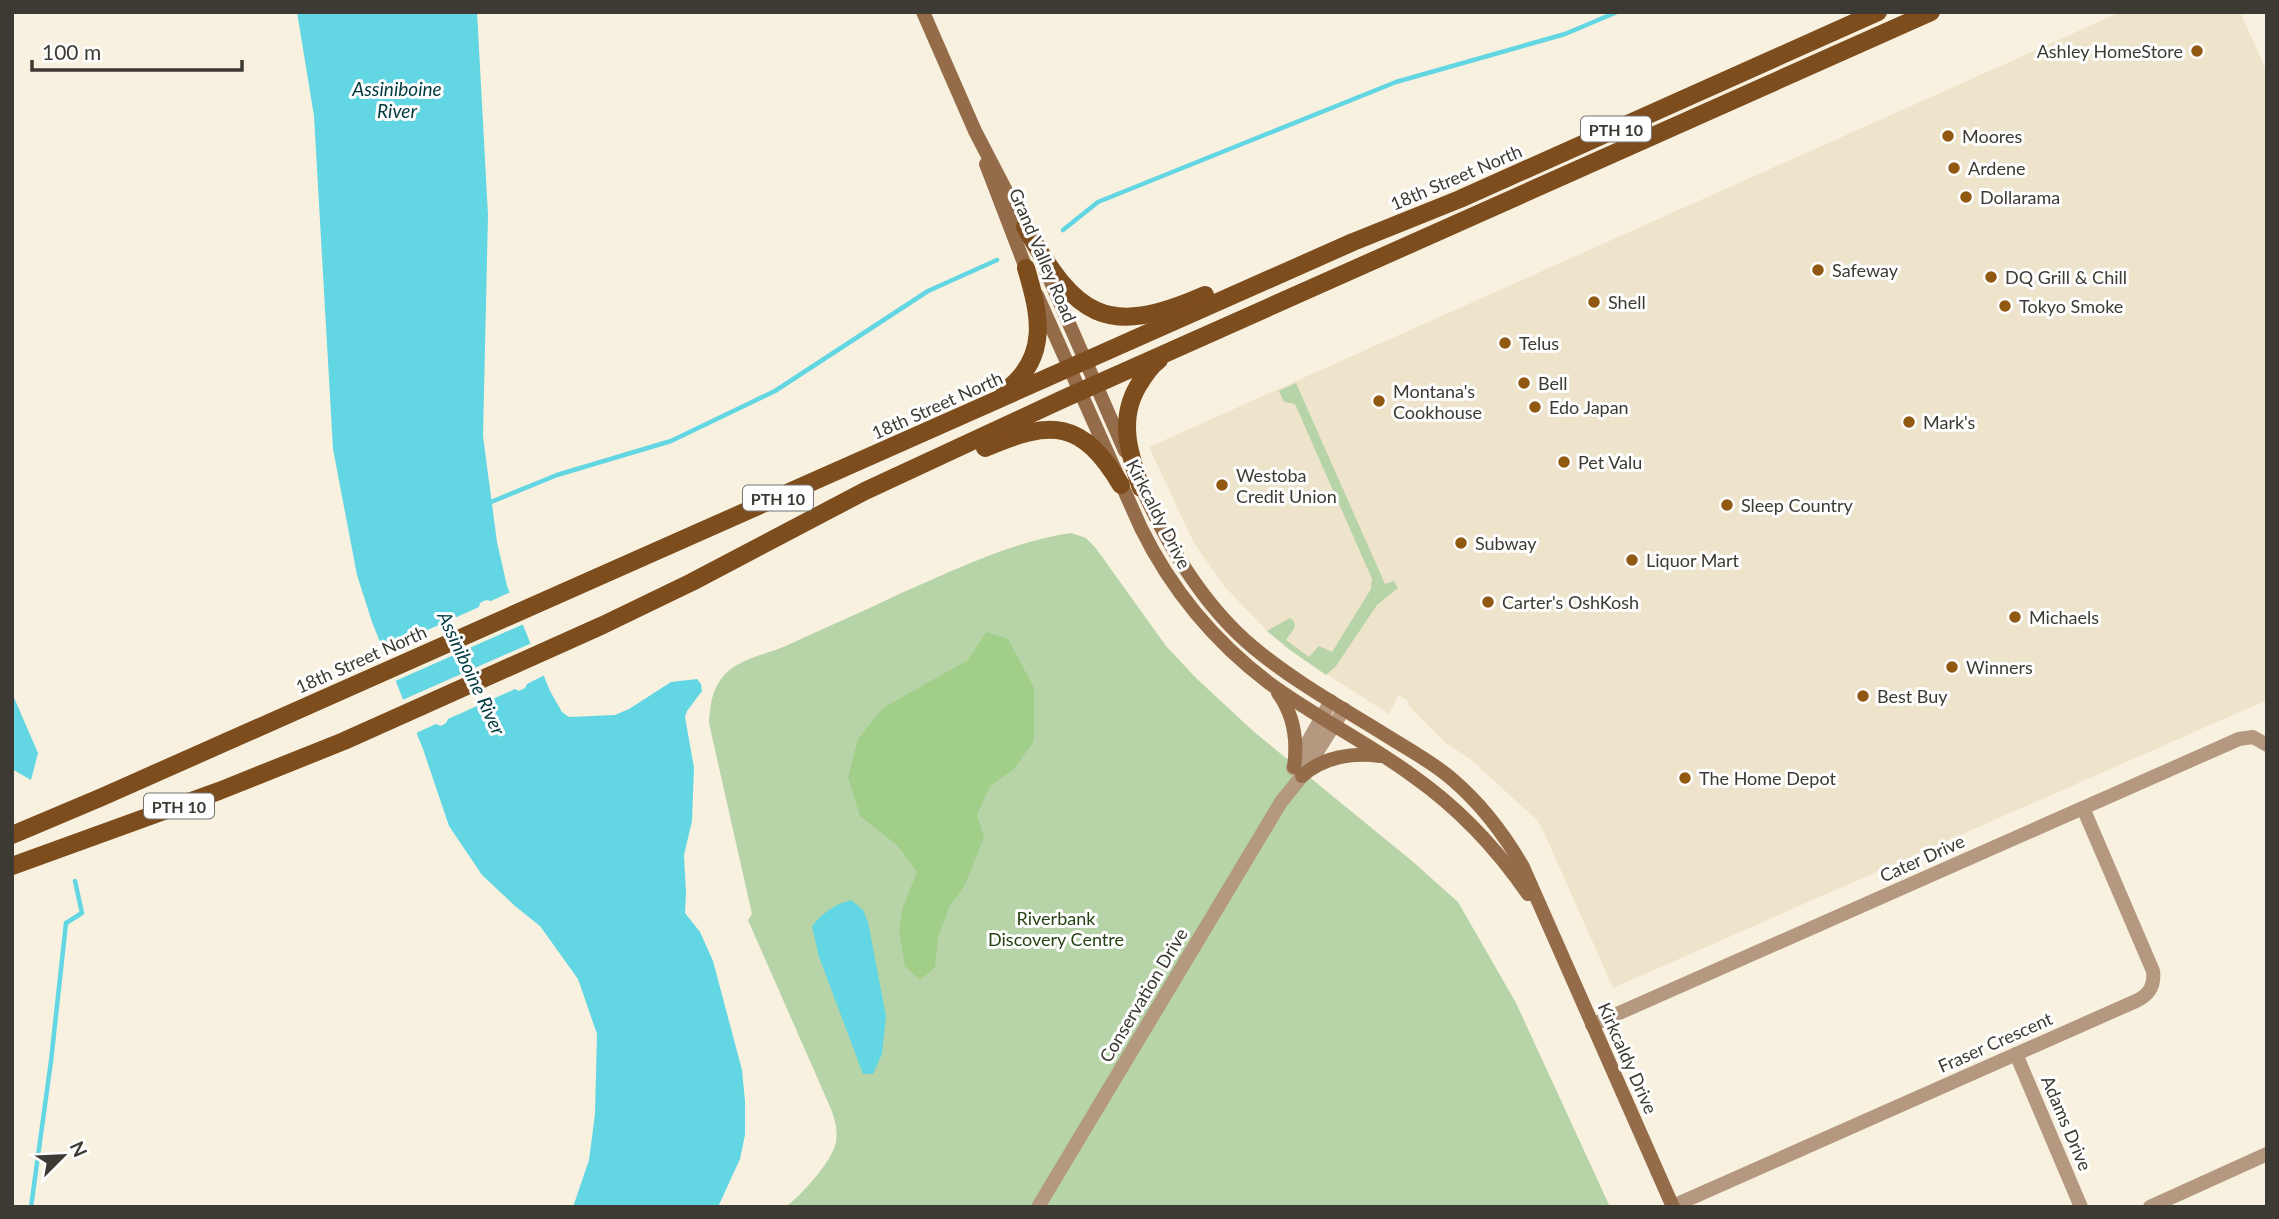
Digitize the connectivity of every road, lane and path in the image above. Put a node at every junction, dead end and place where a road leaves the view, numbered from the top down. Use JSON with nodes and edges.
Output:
{"nodes":[{"id":1,"x":923,"y":12,"type":"edge"},
{"id":2,"x":1878,"y":12,"type":"edge"},
{"id":3,"x":1931,"y":12,"type":"edge"},
{"id":4,"x":975,"y":131,"type":"junction"},
{"id":5,"x":1025,"y":227,"type":"junction"},
{"id":6,"x":1353,"y":242,"type":"junction"},
{"id":7,"x":1026,"y":268,"type":"junction"},
{"id":8,"x":1186,"y":344,"type":"junction"},
{"id":9,"x":1087,"y":362,"type":"junction"},
{"id":10,"x":1069,"y":369,"type":"junction"},
{"id":11,"x":1097,"y":384,"type":"junction"},
{"id":12,"x":1079,"y":392,"type":"junction"},
{"id":13,"x":972,"y":412,"type":"junction"},
{"id":14,"x":899,"y":475,"type":"junction"},
{"id":15,"x":1121,"y":485,"type":"junction"},
{"id":16,"x":1141,"y":488,"type":"junction"},
{"id":17,"x":1270,"y":684,"type":"junction"},
{"id":18,"x":1331,"y":701,"type":"junction"},
{"id":19,"x":1344,"y":709,"type":"junction"},
{"id":20,"x":1328,"y":722,"type":"junction"},
{"id":21,"x":2267,"y":745,"type":"edge"},
{"id":22,"x":1383,"y":757,"type":"junction"},
{"id":23,"x":1298,"y":771,"type":"junction"},
{"id":24,"x":2082,"y":808,"type":"junction"},
{"id":25,"x":12,"y":835,"type":"edge"},
{"id":26,"x":12,"y":866,"type":"edge"},
{"id":27,"x":1547,"y":925,"type":"junction"},
{"id":28,"x":1592,"y":1025,"type":"junction"},
{"id":29,"x":2017,"y":1054,"type":"junction"},
{"id":30,"x":2267,"y":1154,"type":"edge"},
{"id":31,"x":1038,"y":1207,"type":"edge"},
{"id":32,"x":1673,"y":1207,"type":"edge"},
{"id":33,"x":2081,"y":1207,"type":"edge"},
{"id":34,"x":2150,"y":1207,"type":"edge"}],
"edges":[{"from":1,"to":4,"type":"main road","name":"Grand Valley Road"},
{"from":2,"to":6,"type":"main road","name":"18th Street North","number":"PTH 10"},
{"from":3,"to":8,"type":"main road","number":"PTH 10"},
{"from":4,"to":5,"type":"main road","name":"Grand Valley Road"},
{"from":4,"to":7,"type":"main road","name":"Grand Valley Road"},
{"from":5,"to":6,"type":"main road"},
{"from":5,"to":9,"type":"main road","name":"Grand Valley Road"},
{"from":6,"to":9,"type":"main road","name":"18th Street North","number":"PTH 10"},
{"from":7,"to":10,"type":"main road","name":"Grand Valley Road"},
{"from":7,"to":13,"type":"main road"},
{"from":8,"to":11,"type":"main road","number":"PTH 10"},
{"from":8,"to":16,"type":"main road"},
{"from":9,"to":10,"type":"main road","name":"18th Street North","number":"PTH 10"},
{"from":9,"to":11,"type":"main road","name":"Grand Valley Road"},
{"from":10,"to":12,"type":"main road","name":"Grand Valley Road"},
{"from":10,"to":13,"type":"main road","name":"18th Street North","number":"PTH 10"},
{"from":11,"to":12,"type":"main road","number":"PTH 10"},
{"from":11,"to":16,"type":"main road","name":"Kirkcaldy Drive"},
{"from":12,"to":14,"type":"main road","number":"PTH 10"},
{"from":12,"to":15,"type":"main road","name":"Kirkcaldy Drive"},
{"from":13,"to":25,"type":"main road","name":"18th Street North","number":"PTH 10"},
{"from":14,"to":15,"type":"main road"},
{"from":14,"to":26,"type":"main road","number":"PTH 10"},
{"from":15,"to":17,"type":"main road","name":"Kirkcaldy Drive"},
{"from":16,"to":18,"type":"main road","name":"Kirkcaldy Drive"},
{"from":17,"to":20,"type":"main road","name":"Kirkcaldy Drive"},
{"from":17,"to":23,"type":"main road"},
{"from":18,"to":19,"type":"main road","name":"Kirkcaldy Drive"},
{"from":18,"to":20,"type":"street","name":"Conservation Drive"},
{"from":19,"to":20,"type":"street","name":"Conservation Drive"},
{"from":19,"to":27,"type":"main road","name":"Kirkcaldy Drive"},
{"from":20,"to":22,"type":"main road","name":"Kirkcaldy Drive"},
{"from":20,"to":23,"type":"street","name":"Conservation Drive"},
{"from":21,"to":24,"type":"street","name":"Cater Drive"},
{"from":22,"to":23,"type":"main road"},
{"from":22,"to":27,"type":"main road","name":"Kirkcaldy Drive"},
{"from":23,"to":31,"type":"street","name":"Conservation Drive"},
{"from":24,"to":28,"type":"street","name":"Cater Drive"},
{"from":24,"to":29,"type":"street","name":"Fraser Crescent"},
{"from":27,"to":28,"type":"main road","name":"Kirkcaldy Drive"},
{"from":28,"to":32,"type":"main road","name":"Kirkcaldy Drive"},
{"from":29,"to":32,"type":"street","name":"Fraser Crescent"},
{"from":29,"to":33,"type":"street","name":"Adams Drive"},
{"from":30,"to":34,"type":"street"}]}
